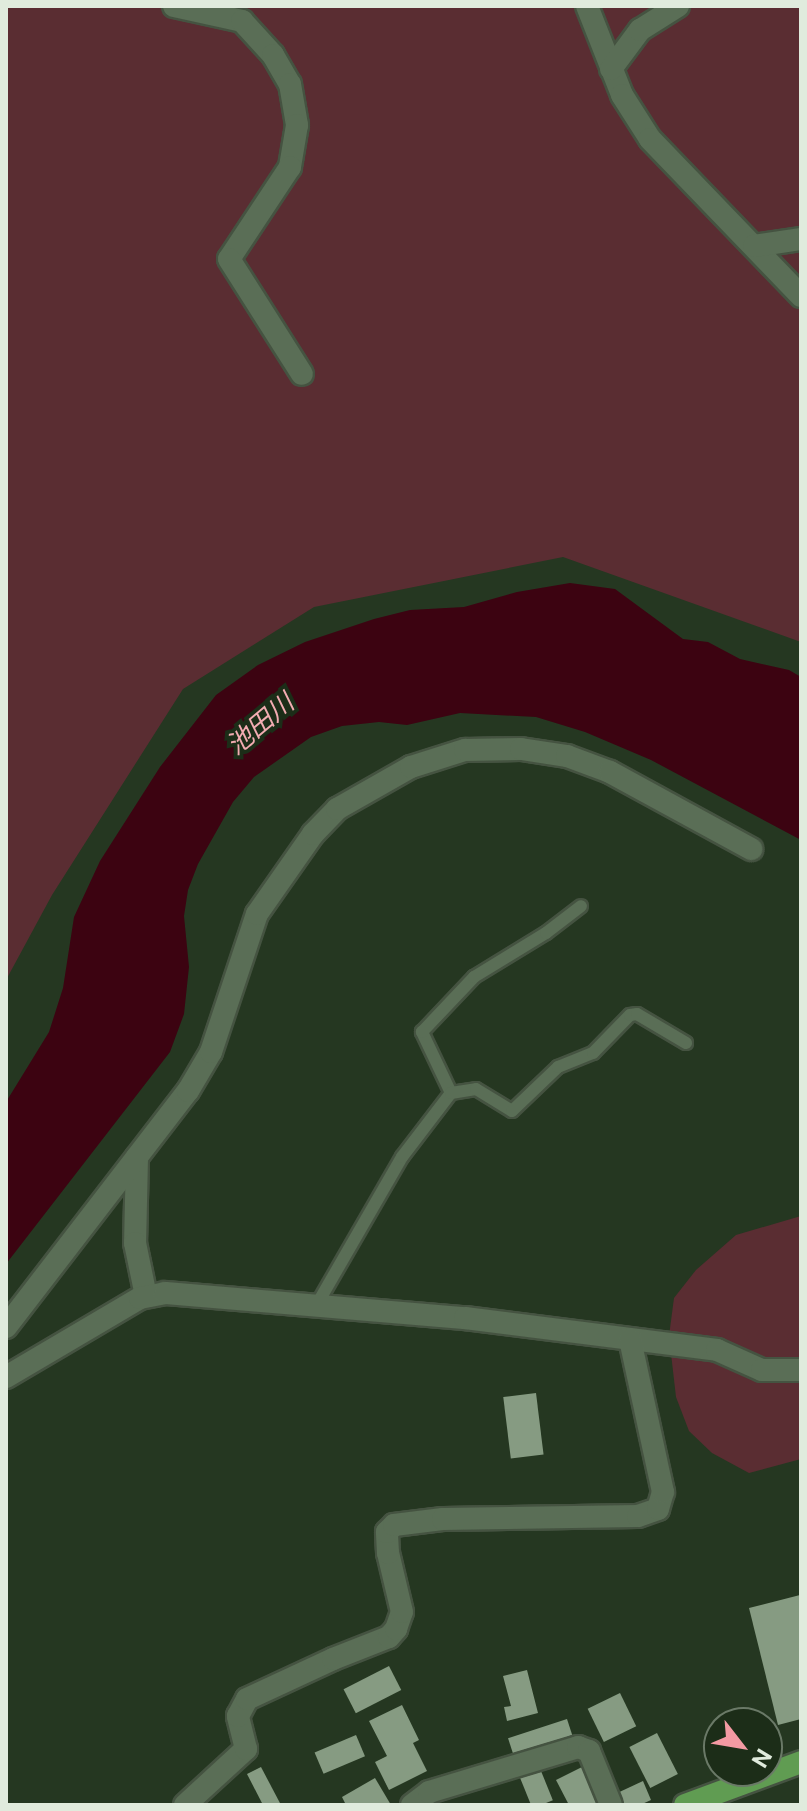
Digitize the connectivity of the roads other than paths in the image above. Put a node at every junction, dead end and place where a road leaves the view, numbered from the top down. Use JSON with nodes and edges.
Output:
{"nodes":[{"id":1,"x":174,"y":6,"type":"edge"},
{"id":2,"x":587,"y":6,"type":"edge"},
{"id":3,"x":678,"y":6,"type":"edge"},
{"id":4,"x":611,"y":69,"type":"junction"},
{"id":5,"x":801,"y":239,"type":"edge"},
{"id":6,"x":754,"y":246,"type":"junction"},
{"id":7,"x":801,"y":296,"type":"edge"},
{"id":8,"x":302,"y":374,"type":"dead end"},
{"id":9,"x":751,"y":849,"type":"dead end"},
{"id":10,"x":581,"y":906,"type":"dead end"},
{"id":11,"x":686,"y":1043,"type":"dead end"},
{"id":12,"x":451,"y":1093,"type":"junction"},
{"id":13,"x":137,"y":1157,"type":"junction"},
{"id":14,"x":146,"y":1296,"type":"junction"},
{"id":15,"x":316,"y":1306,"type":"junction"},
{"id":16,"x":6,"y":1327,"type":"edge"},
{"id":17,"x":630,"y":1340,"type":"junction"},
{"id":18,"x":801,"y":1370,"type":"edge"},
{"id":19,"x":6,"y":1377,"type":"edge"},
{"id":20,"x":801,"y":1762,"type":"edge"},
{"id":21,"x":185,"y":1805,"type":"edge"},
{"id":22,"x":412,"y":1805,"type":"edge"},
{"id":23,"x":611,"y":1805,"type":"edge"},
{"id":24,"x":685,"y":1805,"type":"edge"}],
"edges":[{"from":1,"to":8,"type":"street"},
{"from":2,"to":4,"type":"street"},
{"from":3,"to":4,"type":"street"},
{"from":4,"to":6,"type":"street"},
{"from":5,"to":6,"type":"street"},
{"from":6,"to":7,"type":"street"},
{"from":9,"to":13,"type":"street"},
{"from":10,"to":12,"type":"lane"},
{"from":11,"to":12,"type":"lane"},
{"from":12,"to":15,"type":"lane"},
{"from":13,"to":14,"type":"street"},
{"from":13,"to":16,"type":"street"},
{"from":14,"to":15,"type":"street"},
{"from":14,"to":19,"type":"street"},
{"from":15,"to":17,"type":"street"},
{"from":17,"to":18,"type":"street"},
{"from":17,"to":21,"type":"street"},
{"from":20,"to":24,"type":"main road"},
{"from":22,"to":23,"type":"street"}]}
